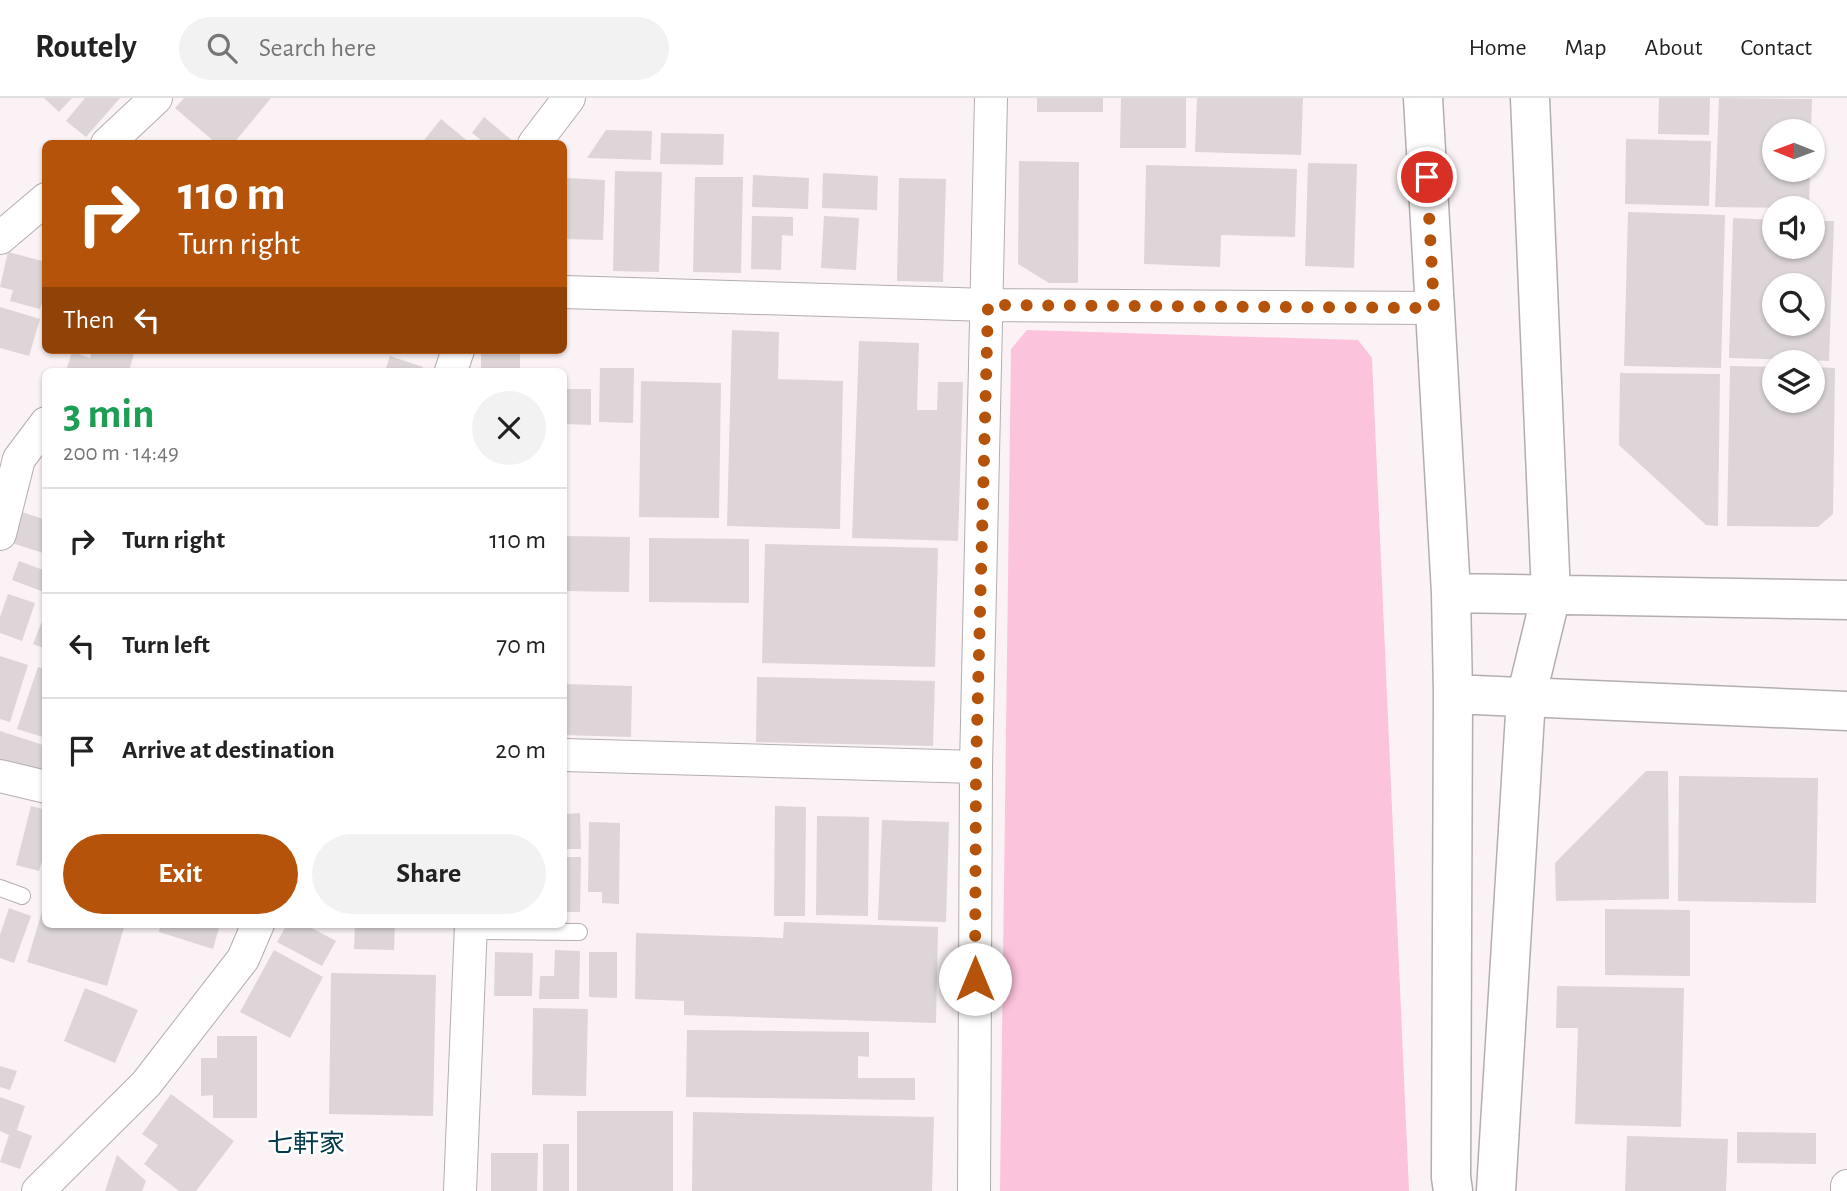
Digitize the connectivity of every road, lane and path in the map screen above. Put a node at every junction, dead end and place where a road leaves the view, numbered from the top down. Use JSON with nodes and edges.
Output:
{"nodes":[{"id":1,"x":156,"y":98,"type":"edge"},
{"id":2,"x":569,"y":98,"type":"edge"},
{"id":3,"x":991,"y":98,"type":"edge"},
{"id":4,"x":1423,"y":98,"type":"edge"},
{"id":5,"x":1530,"y":98,"type":"edge"},
{"id":6,"x":111,"y":140,"type":"edge"},
{"id":7,"x":537,"y":140,"type":"edge"},
{"id":8,"x":42,"y":202,"type":"edge"},
{"id":9,"x":0,"y":238,"type":"edge"},
{"id":10,"x":567,"y":292,"type":"edge"},
{"id":11,"x":988,"y":305,"type":"junction"},
{"id":12,"x":1434,"y":308,"type":"junction"},
{"id":13,"x":42,"y":428,"type":"edge"},
{"id":14,"x":0,"y":534,"type":"edge"},
{"id":15,"x":1451,"y":593,"type":"junction"},
{"id":16,"x":1551,"y":595,"type":"junction"},
{"id":17,"x":1847,"y":600,"type":"edge"},
{"id":18,"x":1453,"y":694,"type":"junction"},
{"id":19,"x":1526,"y":698,"type":"junction"},
{"id":20,"x":1847,"y":711,"type":"edge"},
{"id":21,"x":567,"y":755,"type":"edge"},
{"id":22,"x":976,"y":767,"type":"junction"},
{"id":23,"x":0,"y":776,"type":"edge"},
{"id":24,"x":42,"y":786,"type":"edge"},
{"id":25,"x":0,"y":888,"type":"edge"},
{"id":26,"x":22,"y":896,"type":"dead end"},
{"id":27,"x":256,"y":928,"type":"edge"},
{"id":28,"x":471,"y":928,"type":"edge"},
{"id":29,"x":579,"y":932,"type":"dead end"},
{"id":30,"x":1847,"y":1186,"type":"edge"},
{"id":31,"x":38,"y":1191,"type":"edge"},
{"id":32,"x":460,"y":1191,"type":"edge"},
{"id":33,"x":974,"y":1191,"type":"edge"},
{"id":34,"x":1453,"y":1191,"type":"edge"},
{"id":35,"x":1496,"y":1191,"type":"edge"},
{"id":36,"x":1847,"y":1191,"type":"edge"}],
"edges":[{"from":1,"to":6,"type":"street"},
{"from":2,"to":7,"type":"street"},
{"from":3,"to":11,"type":"street"},
{"from":4,"to":12,"type":"street"},
{"from":5,"to":16,"type":"street"},
{"from":8,"to":9,"type":"street"},
{"from":10,"to":11,"type":"street"},
{"from":11,"to":12,"type":"street"},
{"from":11,"to":22,"type":"street"},
{"from":12,"to":15,"type":"street"},
{"from":13,"to":14,"type":"street"},
{"from":15,"to":16,"type":"street"},
{"from":15,"to":18,"type":"street"},
{"from":16,"to":17,"type":"street"},
{"from":16,"to":19,"type":"street"},
{"from":18,"to":19,"type":"street"},
{"from":18,"to":34,"type":"street"},
{"from":19,"to":20,"type":"street"},
{"from":19,"to":35,"type":"street"},
{"from":21,"to":22,"type":"street"},
{"from":22,"to":33,"type":"street"},
{"from":23,"to":24,"type":"street"},
{"from":25,"to":26,"type":"lane"},
{"from":27,"to":31,"type":"street"},
{"from":28,"to":29,"type":"lane"},
{"from":28,"to":32,"type":"street"},
{"from":30,"to":36,"type":"street"}]}
